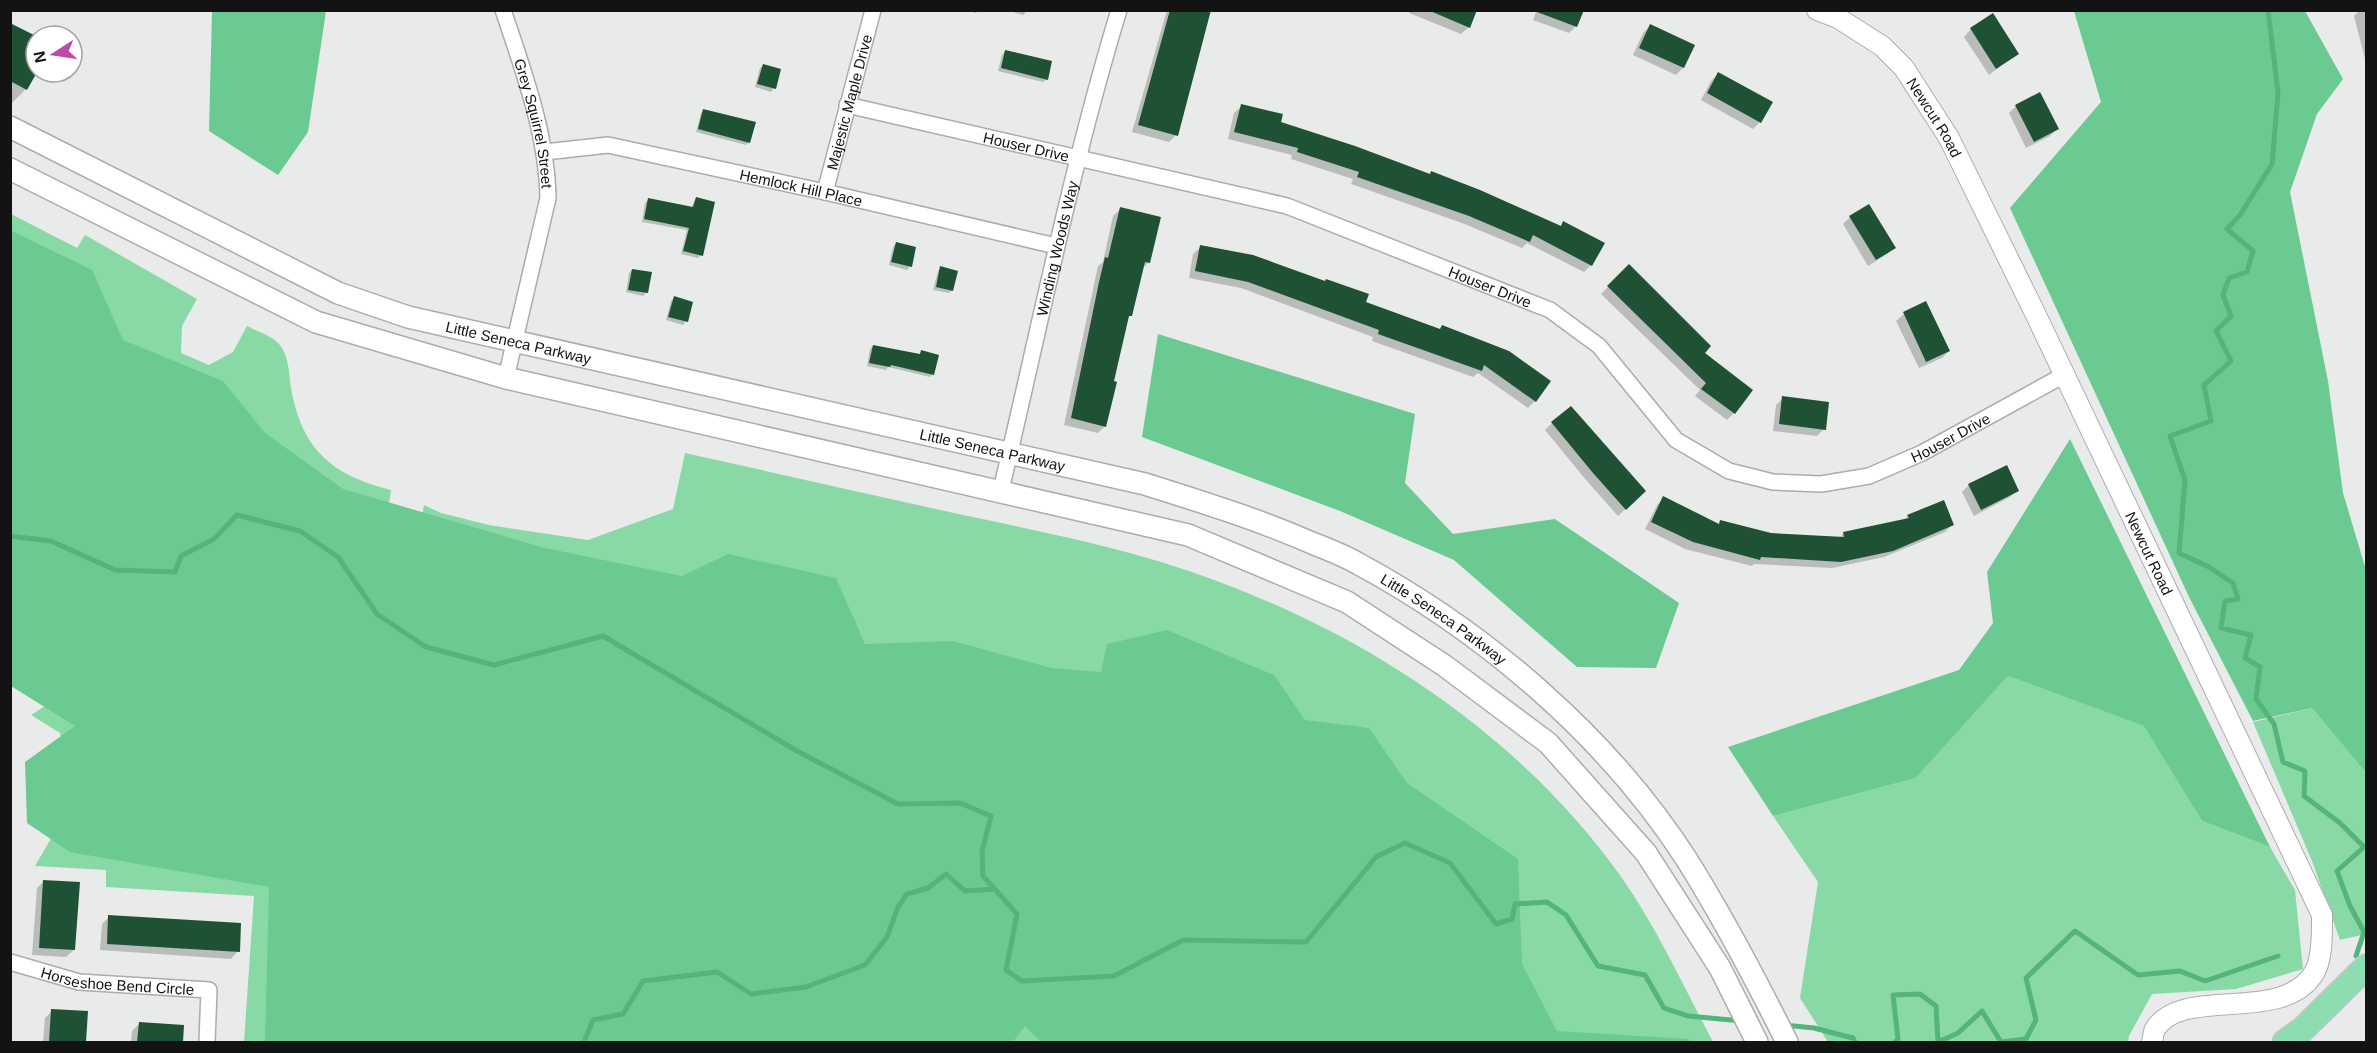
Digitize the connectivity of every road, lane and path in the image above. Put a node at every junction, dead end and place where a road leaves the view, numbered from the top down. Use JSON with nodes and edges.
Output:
{"nodes":[{"id":1,"x":873,"y":10,"type":"edge"},
{"id":2,"x":1119,"y":10,"type":"edge"},
{"id":3,"x":1817,"y":10,"type":"edge"},
{"id":4,"x":507,"y":12,"type":"edge"},
{"id":5,"x":847,"y":105,"type":"junction"},
{"id":6,"x":10,"y":127,"type":"edge"},
{"id":7,"x":545,"y":152,"type":"junction"},
{"id":8,"x":1079,"y":157,"type":"junction"},
{"id":9,"x":10,"y":169,"type":"edge"},
{"id":10,"x":825,"y":192,"type":"junction"},
{"id":11,"x":1056,"y":246,"type":"junction"},
{"id":12,"x":515,"y":342,"type":"junction"},
{"id":13,"x":2064,"y":375,"type":"junction"},
{"id":14,"x":506,"y":378,"type":"junction"},
{"id":15,"x":1010,"y":453,"type":"junction"},
{"id":16,"x":1001,"y":490,"type":"junction"},
{"id":17,"x":10,"y":962,"type":"edge"},
{"id":18,"x":2367,"y":967,"type":"edge"},
{"id":19,"x":207,"y":1042,"type":"edge"},
{"id":20,"x":1757,"y":1042,"type":"edge"},
{"id":21,"x":1787,"y":1042,"type":"edge"},
{"id":22,"x":2152,"y":1042,"type":"edge"},
{"id":23,"x":2285,"y":1042,"type":"edge"}],
"edges":[{"from":1,"to":5,"type":"street","name":"Majestic Maple Drive"},
{"from":2,"to":8,"type":"street","name":"Winding Woods Way"},
{"from":3,"to":13,"type":"street","name":"Newcut Road"},
{"from":4,"to":7,"type":"street","name":"Grey Squirrel Street"},
{"from":5,"to":8,"type":"street","name":"Houser Drive"},
{"from":5,"to":10,"type":"street","name":"Majestic Maple Drive"},
{"from":6,"to":12,"type":"main road","name":"Little Seneca Parkway"},
{"from":7,"to":10,"type":"street","name":"Hemlock Hill Place"},
{"from":7,"to":12,"type":"street","name":"Grey Squirrel Street"},
{"from":8,"to":11,"type":"street","name":"Winding Woods Way"},
{"from":8,"to":13,"type":"street","name":"Houser Drive"},
{"from":9,"to":14,"type":"main road"},
{"from":10,"to":11,"type":"street","name":"Hemlock Hill Place"},
{"from":11,"to":15,"type":"street","name":"Winding Woods Way"},
{"from":12,"to":14,"type":"street","name":"Grey Squirrel Street"},
{"from":12,"to":15,"type":"main road","name":"Little Seneca Parkway"},
{"from":13,"to":22,"type":"street","name":"Newcut Road"},
{"from":14,"to":16,"type":"main road"},
{"from":15,"to":16,"type":"street","name":"Winding Woods Way"},
{"from":15,"to":21,"type":"main road","name":"Little Seneca Parkway"},
{"from":16,"to":20,"type":"main road"},
{"from":17,"to":19,"type":"street","name":"Horseshoe Bend Circle"},
{"from":18,"to":23,"type":"main road"}]}
